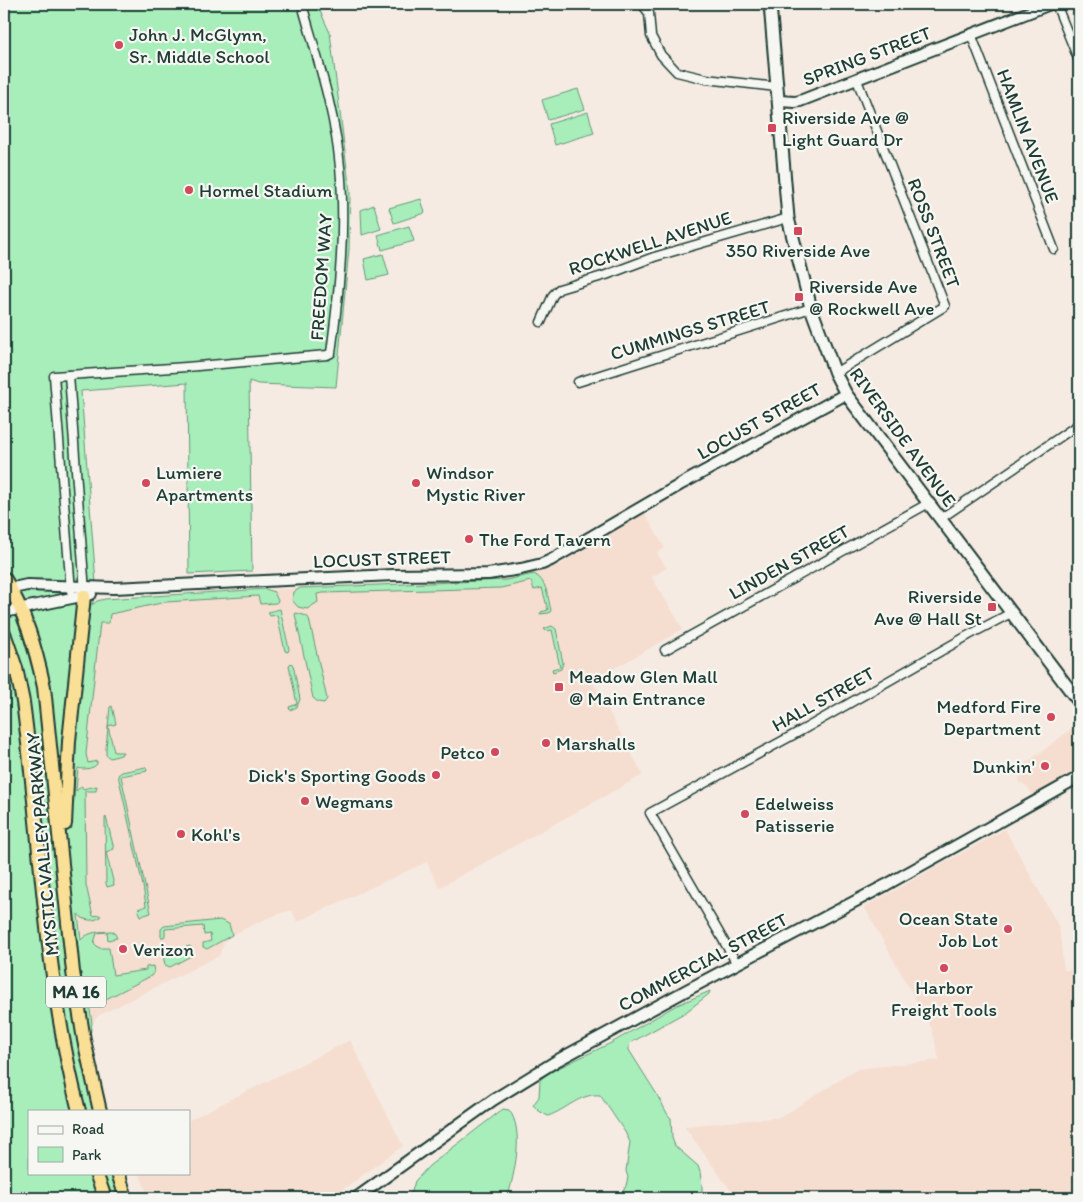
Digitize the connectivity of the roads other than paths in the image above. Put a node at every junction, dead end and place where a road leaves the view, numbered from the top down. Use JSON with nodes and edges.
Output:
{"nodes":[{"id":1,"x":302,"y":4,"type":"edge"},
{"id":2,"x":642,"y":4,"type":"edge"},
{"id":3,"x":770,"y":4,"type":"edge"},
{"id":4,"x":1050,"y":4,"type":"edge"},
{"id":5,"x":1056,"y":4,"type":"edge"},
{"id":6,"x":971,"y":34,"type":"junction"},
{"id":7,"x":1079,"y":60,"type":"edge"},
{"id":8,"x":857,"y":80,"type":"junction"},
{"id":9,"x":778,"y":88,"type":"junction"},
{"id":10,"x":778,"y":101,"type":"junction"},
{"id":11,"x":788,"y":218,"type":"junction"},
{"id":12,"x":1054,"y":248,"type":"dead end"},
{"id":13,"x":811,"y":308,"type":"junction"},
{"id":14,"x":541,"y":322,"type":"dead end"},
{"id":15,"x":835,"y":373,"type":"junction"},
{"id":16,"x":69,"y":375,"type":"junction"},
{"id":17,"x":578,"y":382,"type":"dead end"},
{"id":18,"x":846,"y":394,"type":"junction"},
{"id":19,"x":1079,"y":424,"type":"edge"},
{"id":20,"x":928,"y":503,"type":"junction"},
{"id":21,"x":940,"y":519,"type":"junction"},
{"id":22,"x":6,"y":585,"type":"edge"},
{"id":23,"x":71,"y":585,"type":"junction"},
{"id":24,"x":80,"y":593,"type":"junction"},
{"id":25,"x":19,"y":608,"type":"junction"},
{"id":26,"x":4,"y":612,"type":"edge"},
{"id":27,"x":1012,"y":613,"type":"junction"},
{"id":28,"x":4,"y":633,"type":"edge"},
{"id":29,"x":665,"y":650,"type":"dead end"},
{"id":30,"x":1079,"y":702,"type":"edge"},
{"id":31,"x":1079,"y":778,"type":"edge"},
{"id":32,"x":62,"y":872,"type":"junction"},
{"id":33,"x":737,"y":964,"type":"junction"},
{"id":34,"x":79,"y":1110,"type":"edge"},
{"id":35,"x":100,"y":1110,"type":"edge"},
{"id":36,"x":96,"y":1174,"type":"edge"},
{"id":37,"x":118,"y":1174,"type":"edge"},
{"id":38,"x":105,"y":1198,"type":"edge"},
{"id":39,"x":126,"y":1198,"type":"edge"},
{"id":40,"x":356,"y":1198,"type":"edge"}],
"edges":[{"from":1,"to":16,"type":"street","name":"FREEDOM WAY"},
{"from":2,"to":9,"type":"street"},
{"from":3,"to":9,"type":"main road","name":"RIVERSIDE AVENUE"},
{"from":4,"to":6,"type":"street","name":"SPRING STREET"},
{"from":5,"to":7,"type":"street"},
{"from":6,"to":8,"type":"street","name":"SPRING STREET"},
{"from":6,"to":12,"type":"street","name":"HAMLIN AVENUE"},
{"from":8,"to":10,"type":"street","name":"SPRING STREET"},
{"from":8,"to":15,"type":"street","name":"ROSS STREET"},
{"from":9,"to":10,"type":"main road","name":"RIVERSIDE AVENUE"},
{"from":10,"to":11,"type":"main road","name":"RIVERSIDE AVENUE"},
{"from":11,"to":13,"type":"main road","name":"RIVERSIDE AVENUE"},
{"from":11,"to":14,"type":"street","name":"ROCKWELL AVENUE"},
{"from":13,"to":15,"type":"main road","name":"RIVERSIDE AVENUE"},
{"from":13,"to":17,"type":"street","name":"CUMMINGS STREET"},
{"from":15,"to":18,"type":"main road","name":"RIVERSIDE AVENUE"},
{"from":16,"to":23,"type":"street","name":"FREEDOM WAY"},
{"from":16,"to":24,"type":"street"},
{"from":18,"to":20,"type":"main road","name":"RIVERSIDE AVENUE"},
{"from":18,"to":24,"type":"street","name":"LOCUST STREET"},
{"from":19,"to":21,"type":"street"},
{"from":20,"to":21,"type":"main road","name":"RIVERSIDE AVENUE"},
{"from":20,"to":29,"type":"street","name":"LINDEN STREET"},
{"from":21,"to":27,"type":"main road","name":"RIVERSIDE AVENUE"},
{"from":22,"to":23,"type":"street","name":"LOCUST STREET"},
{"from":22,"to":25,"type":"highway","name":"MYSTIC VALLEY PARKWAY","number":"MA 16"},
{"from":23,"to":24,"type":"street","name":"LOCUST STREET"},
{"from":24,"to":25,"type":"street","name":"LOCUST STREET"},
{"from":24,"to":32,"type":"highway"},
{"from":25,"to":26,"type":"street","name":"LOCUST STREET"},
{"from":25,"to":32,"type":"highway","name":"MYSTIC VALLEY PARKWAY","number":"MA 16"},
{"from":27,"to":30,"type":"main road","name":"RIVERSIDE AVENUE"},
{"from":27,"to":33,"type":"street","name":"HALL STREET"},
{"from":28,"to":34,"type":"highway","name":"MYSTIC VALLEY PARKWAY","number":"MA 16"},
{"from":31,"to":33,"type":"street","name":"COMMERCIAL STREET"},
{"from":32,"to":35,"type":"highway","name":"MYSTIC VALLEY PARKWAY","number":"MA 16"},
{"from":33,"to":40,"type":"street","name":"COMMERCIAL STREET"},
{"from":36,"to":38,"type":"highway"},
{"from":37,"to":39,"type":"highway"}]}
